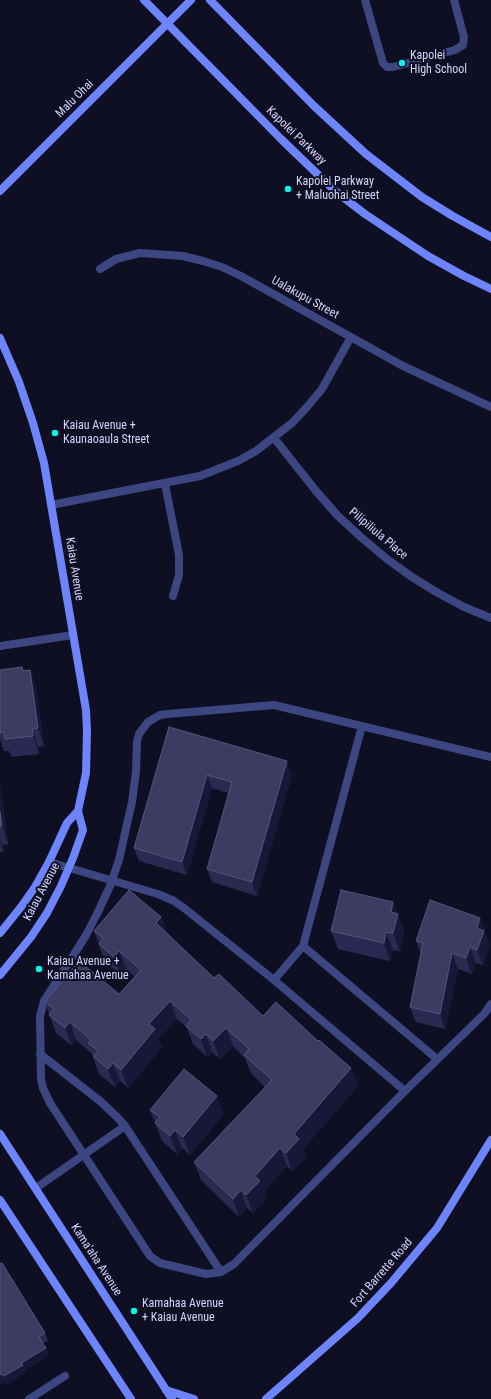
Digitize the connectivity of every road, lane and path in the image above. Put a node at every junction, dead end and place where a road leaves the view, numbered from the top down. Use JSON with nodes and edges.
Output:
{"nodes":[{"id":1,"x":144,"y":0,"type":"edge"},
{"id":2,"x":191,"y":0,"type":"edge"},
{"id":3,"x":210,"y":0,"type":"edge"},
{"id":4,"x":365,"y":0,"type":"edge"},
{"id":5,"x":454,"y":0,"type":"edge"},
{"id":6,"x":168,"y":24,"type":"junction"},
{"id":7,"x":0,"y":191,"type":"edge"},
{"id":8,"x":491,"y":237,"type":"edge"},
{"id":9,"x":100,"y":269,"type":"dead end"},
{"id":10,"x":491,"y":289,"type":"edge"},
{"id":11,"x":351,"y":337,"type":"junction"},
{"id":12,"x":0,"y":338,"type":"edge"},
{"id":13,"x":491,"y":407,"type":"edge"},
{"id":14,"x":274,"y":438,"type":"junction"},
{"id":15,"x":164,"y":484,"type":"junction"},
{"id":16,"x":51,"y":505,"type":"junction"},
{"id":17,"x":173,"y":596,"type":"dead end"},
{"id":18,"x":491,"y":618,"type":"edge"},
{"id":19,"x":73,"y":636,"type":"junction"},
{"id":20,"x":0,"y":646,"type":"edge"},
{"id":21,"x":362,"y":726,"type":"junction"},
{"id":22,"x":491,"y":757,"type":"edge"},
{"id":23,"x":78,"y":811,"type":"junction"},
{"id":24,"x":49,"y":862,"type":"junction"},
{"id":25,"x":69,"y":868,"type":"junction"},
{"id":26,"x":112,"y":880,"type":"junction"},
{"id":27,"x":0,"y":933,"type":"edge"},
{"id":28,"x":302,"y":946,"type":"junction"},
{"id":29,"x":0,"y":975,"type":"edge"},
{"id":30,"x":274,"y":980,"type":"junction"},
{"id":31,"x":491,"y":1004,"type":"edge"},
{"id":32,"x":40,"y":1054,"type":"junction"},
{"id":33,"x":437,"y":1059,"type":"junction"},
{"id":34,"x":405,"y":1091,"type":"junction"},
{"id":35,"x":125,"y":1126,"type":"junction"},
{"id":36,"x":0,"y":1134,"type":"edge"},
{"id":37,"x":491,"y":1140,"type":"edge"},
{"id":38,"x":84,"y":1156,"type":"junction"},
{"id":39,"x":36,"y":1188,"type":"junction"},
{"id":40,"x":0,"y":1200,"type":"edge"},
{"id":41,"x":221,"y":1272,"type":"junction"},
{"id":42,"x":65,"y":1376,"type":"dead end"},
{"id":43,"x":166,"y":1390,"type":"junction"},
{"id":44,"x":29,"y":1399,"type":"edge"},
{"id":45,"x":131,"y":1399,"type":"edge"},
{"id":46,"x":172,"y":1399,"type":"edge"},
{"id":47,"x":194,"y":1399,"type":"edge"},
{"id":48,"x":266,"y":1399,"type":"edge"}],
"edges":[{"from":1,"to":6,"type":"street","name":"Kapolei Parkway"},
{"from":2,"to":6,"type":"street","name":"Malu Ohai"},
{"from":3,"to":8,"type":"street"},
{"from":4,"to":5,"type":"street"},
{"from":6,"to":7,"type":"street","name":"Malu Ohai"},
{"from":6,"to":10,"type":"street","name":"Kapolei Parkway"},
{"from":9,"to":11,"type":"street","name":"Ualakupu Street"},
{"from":11,"to":13,"type":"street","name":"Ualakupu Street"},
{"from":11,"to":14,"type":"street"},
{"from":12,"to":16,"type":"street","name":"Kaiau Avenue"},
{"from":14,"to":15,"type":"street"},
{"from":14,"to":18,"type":"street","name":"Pilipiliula Place"},
{"from":15,"to":16,"type":"street"},
{"from":15,"to":17,"type":"street"},
{"from":16,"to":19,"type":"street","name":"Kaiau Avenue"},
{"from":19,"to":20,"type":"street"},
{"from":19,"to":23,"type":"street","name":"Kaiau Avenue"},
{"from":21,"to":22,"type":"street"},
{"from":21,"to":26,"type":"street"},
{"from":21,"to":28,"type":"street"},
{"from":23,"to":24,"type":"street","name":"Kaiau Avenue"},
{"from":23,"to":25,"type":"street","name":"Kaiau Avenue"},
{"from":24,"to":25,"type":"street"},
{"from":24,"to":27,"type":"street","name":"Kaiau Avenue"},
{"from":25,"to":26,"type":"street"},
{"from":25,"to":29,"type":"street","name":"Kaiau Avenue"},
{"from":26,"to":30,"type":"street"},
{"from":26,"to":32,"type":"street"},
{"from":28,"to":30,"type":"street"},
{"from":28,"to":33,"type":"street"},
{"from":30,"to":34,"type":"street"},
{"from":31,"to":33,"type":"street"},
{"from":32,"to":35,"type":"street"},
{"from":32,"to":38,"type":"street"},
{"from":33,"to":34,"type":"street"},
{"from":34,"to":41,"type":"street"},
{"from":35,"to":38,"type":"street"},
{"from":35,"to":41,"type":"street"},
{"from":36,"to":39,"type":"street","name":"Kama'aha Avenue"},
{"from":37,"to":48,"type":"street","name":"Fort Barrette Road"},
{"from":38,"to":39,"type":"street"},
{"from":38,"to":41,"type":"street"},
{"from":39,"to":43,"type":"street","name":"Kama'aha Avenue"},
{"from":40,"to":45,"type":"street"},
{"from":42,"to":44,"type":"street"},
{"from":43,"to":46,"type":"street","name":"Kama'aha Avenue"},
{"from":43,"to":47,"type":"street"}]}
